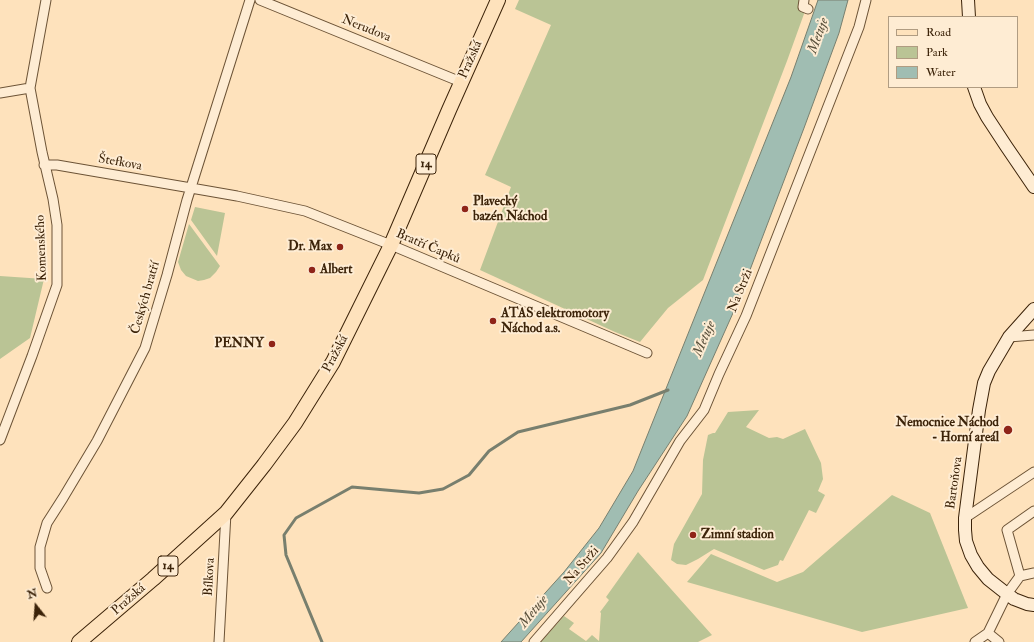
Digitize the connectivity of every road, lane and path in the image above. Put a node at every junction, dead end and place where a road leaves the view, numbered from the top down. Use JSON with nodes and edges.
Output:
{"nodes":[{"id":1,"x":46,"y":0,"type":"edge"},
{"id":2,"x":250,"y":0,"type":"edge"},
{"id":3,"x":260,"y":0,"type":"edge"},
{"id":4,"x":498,"y":0,"type":"edge"},
{"id":5,"x":804,"y":0,"type":"edge"},
{"id":6,"x":866,"y":0,"type":"edge"},
{"id":7,"x":968,"y":0,"type":"edge"},
{"id":8,"x":808,"y":9,"type":"dead end"},
{"id":9,"x":969,"y":16,"type":"edge"},
{"id":10,"x":461,"y":82,"type":"junction"},
{"id":11,"x":30,"y":88,"type":"junction"},
{"id":12,"x":974,"y":88,"type":"edge"},
{"id":13,"x":0,"y":93,"type":"edge"},
{"id":14,"x":44,"y":164,"type":"junction"},
{"id":15,"x":1034,"y":187,"type":"edge"},
{"id":16,"x":191,"y":188,"type":"junction"},
{"id":17,"x":391,"y":245,"type":"junction"},
{"id":18,"x":1034,"y":308,"type":"edge"},
{"id":19,"x":1034,"y":335,"type":"edge"},
{"id":20,"x":1009,"y":337,"type":"junction"},
{"id":21,"x":647,"y":353,"type":"dead end"},
{"id":22,"x":0,"y":440,"type":"edge"},
{"id":23,"x":1034,"y":472,"type":"edge"},
{"id":24,"x":1034,"y":511,"type":"edge"},
{"id":25,"x":226,"y":513,"type":"junction"},
{"id":26,"x":965,"y":518,"type":"junction"},
{"id":27,"x":1034,"y":573,"type":"edge"},
{"id":28,"x":1020,"y":576,"type":"junction"},
{"id":29,"x":47,"y":588,"type":"dead end"},
{"id":30,"x":1007,"y":594,"type":"junction"},
{"id":31,"x":1034,"y":605,"type":"edge"},
{"id":32,"x":988,"y":633,"type":"junction"},
{"id":33,"x":79,"y":642,"type":"edge"},
{"id":34,"x":219,"y":642,"type":"edge"},
{"id":35,"x":534,"y":642,"type":"edge"},
{"id":36,"x":976,"y":642,"type":"edge"},
{"id":37,"x":999,"y":642,"type":"edge"}],
"edges":[{"from":1,"to":11,"type":"street","name":"Komenského"},
{"from":2,"to":16,"type":"street","name":"Českých bratří"},
{"from":3,"to":10,"type":"street","name":"Nerudova"},
{"from":4,"to":10,"type":"main road","name":"Pražská","number":"14"},
{"from":5,"to":8,"type":"street"},
{"from":6,"to":35,"type":"street","name":"Na Strži"},
{"from":7,"to":9,"type":"street"},
{"from":10,"to":17,"type":"main road","name":"Pražská","number":"14"},
{"from":11,"to":13,"type":"street"},
{"from":11,"to":14,"type":"street","name":"Komenského"},
{"from":12,"to":15,"type":"street"},
{"from":14,"to":16,"type":"street","name":"Štefkova"},
{"from":14,"to":22,"type":"street","name":"Komenského"},
{"from":16,"to":17,"type":"street","name":"Bratří Čapků"},
{"from":16,"to":29,"type":"street","name":"Českých bratří"},
{"from":17,"to":21,"type":"street","name":"Bratří Čapků"},
{"from":17,"to":25,"type":"main road","name":"Pražská","number":"14"},
{"from":18,"to":20,"type":"street","name":"Bartoňova"},
{"from":19,"to":20,"type":"street"},
{"from":20,"to":26,"type":"street","name":"Bartoňova"},
{"from":23,"to":26,"type":"street"},
{"from":24,"to":28,"type":"street"},
{"from":25,"to":33,"type":"main road","name":"Pražská","number":"14"},
{"from":25,"to":34,"type":"street","name":"Bílkova"},
{"from":26,"to":30,"type":"street","name":"Bartoňova"},
{"from":27,"to":28,"type":"street"},
{"from":28,"to":30,"type":"street"},
{"from":30,"to":31,"type":"street","name":"Bartoňova"},
{"from":30,"to":32,"type":"street"},
{"from":32,"to":36,"type":"street"},
{"from":32,"to":37,"type":"street"}]}
